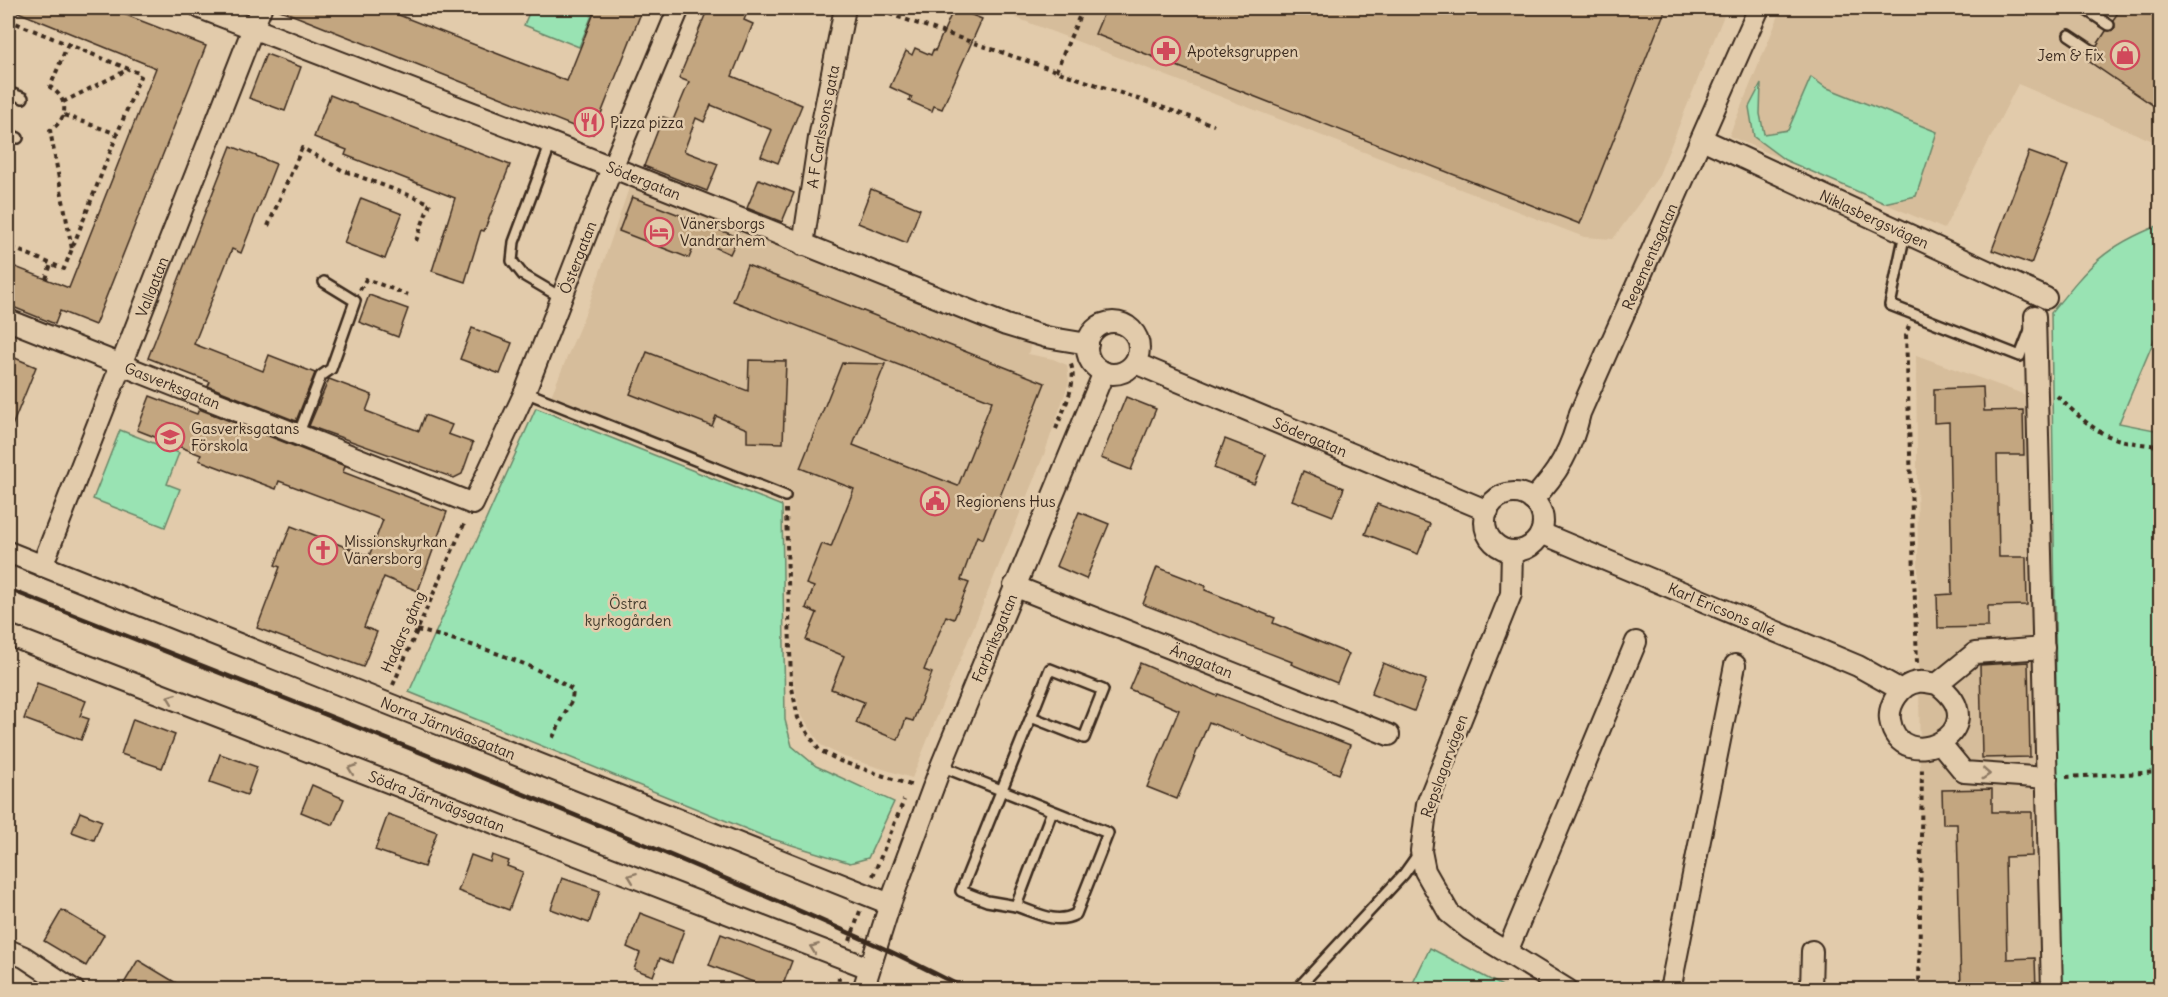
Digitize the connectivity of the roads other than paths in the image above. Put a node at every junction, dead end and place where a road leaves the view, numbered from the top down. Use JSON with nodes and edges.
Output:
{"nodes":[{"id":1,"x":200,"y":8,"type":"edge"},
{"id":2,"x":261,"y":8,"type":"edge"},
{"id":3,"x":679,"y":8,"type":"edge"},
{"id":4,"x":846,"y":8,"type":"edge"},
{"id":5,"x":1759,"y":8,"type":"edge"},
{"id":6,"x":2083,"y":8,"type":"edge"},
{"id":7,"x":2109,"y":25,"type":"dead end"},
{"id":8,"x":253,"y":28,"type":"junction"},
{"id":9,"x":2069,"y":35,"type":"dead end"},
{"id":10,"x":2093,"y":51,"type":"dead end"},
{"id":11,"x":8,"y":92,"type":"edge"},
{"id":12,"x":23,"y":98,"type":"dead end"},
{"id":13,"x":8,"y":134,"type":"edge"},
{"id":14,"x":18,"y":138,"type":"dead end"},
{"id":15,"x":1702,"y":139,"type":"junction"},
{"id":16,"x":551,"y":143,"type":"junction"},
{"id":17,"x":612,"y":168,"type":"junction"},
{"id":18,"x":1905,"y":233,"type":"junction"},
{"id":19,"x":803,"y":245,"type":"junction"},
{"id":20,"x":324,"y":282,"type":"dead end"},
{"id":21,"x":561,"y":298,"type":"junction"},
{"id":22,"x":2046,"y":298,"type":"joint"},
{"id":23,"x":2035,"y":316,"type":"junction"},
{"id":24,"x":8,"y":320,"type":"edge"},
{"id":25,"x":1088,"y":344,"type":"junction"},
{"id":26,"x":1135,"y":363,"type":"junction"},
{"id":27,"x":121,"y":365,"type":"junction"},
{"id":28,"x":1104,"y":372,"type":"junction"},
{"id":29,"x":525,"y":392,"type":"junction"},
{"id":30,"x":298,"y":435,"type":"junction"},
{"id":31,"x":785,"y":496,"type":"road end"},
{"id":32,"x":1532,"y":500,"type":"junction"},
{"id":33,"x":472,"y":504,"type":"joint"},
{"id":34,"x":1488,"y":511,"type":"junction"},
{"id":35,"x":1541,"y":533,"type":"junction"},
{"id":36,"x":1512,"y":551,"type":"junction"},
{"id":37,"x":8,"y":552,"type":"edge"},
{"id":38,"x":42,"y":566,"type":"junction"},
{"id":39,"x":1014,"y":586,"type":"junction"},
{"id":40,"x":8,"y":637,"type":"edge"},
{"id":41,"x":1636,"y":642,"type":"dead end"},
{"id":42,"x":2044,"y":648,"type":"junction"},
{"id":43,"x":1735,"y":665,"type":"dead end"},
{"id":44,"x":1918,"y":685,"type":"junction"},
{"id":45,"x":1031,"y":717,"type":"junction"},
{"id":46,"x":1389,"y":735,"type":"dead end"},
{"id":47,"x":1932,"y":746,"type":"junction"},
{"id":48,"x":941,"y":766,"type":"junction"},
{"id":49,"x":2047,"y":778,"type":"junction"},
{"id":50,"x":1001,"y":789,"type":"junction"},
{"id":51,"x":1052,"y":811,"type":"junction"},
{"id":52,"x":1421,"y":851,"type":"junction"},
{"id":53,"x":890,"y":904,"type":"junction"},
{"id":54,"x":1016,"y":906,"type":"junction"},
{"id":55,"x":8,"y":950,"type":"edge"},
{"id":56,"x":1812,"y":951,"type":"dead end"},
{"id":57,"x":1506,"y":952,"type":"junction"},
{"id":58,"x":869,"y":968,"type":"junction"},
{"id":59,"x":74,"y":990,"type":"edge"},
{"id":60,"x":863,"y":990,"type":"edge"},
{"id":61,"x":1296,"y":990,"type":"edge"},
{"id":62,"x":1568,"y":990,"type":"edge"},
{"id":63,"x":1670,"y":990,"type":"edge"},
{"id":64,"x":1811,"y":990,"type":"edge"},
{"id":65,"x":2052,"y":990,"type":"edge"}],
"edges":[{"from":1,"to":8,"type":"street","name":"Södergatan"},
{"from":2,"to":8,"type":"street","name":"Vallgatan"},
{"from":3,"to":17,"type":"street","name":"Östergatan"},
{"from":4,"to":19,"type":"street","name":"A F Carlssons gata"},
{"from":5,"to":15,"type":"street","name":"Regementsgatan"},
{"from":6,"to":7,"type":"lane"},
{"from":8,"to":16,"type":"street","name":"Södergatan"},
{"from":8,"to":27,"type":"street","name":"Vallgatan"},
{"from":9,"to":10,"type":"lane"},
{"from":11,"to":12,"type":"lane"},
{"from":13,"to":14,"type":"lane"},
{"from":15,"to":18,"type":"street","name":"Niklasbergsvägen"},
{"from":15,"to":32,"type":"street","name":"Regementsgatan"},
{"from":16,"to":17,"type":"street","name":"Södergatan"},
{"from":16,"to":21,"type":"lane"},
{"from":17,"to":19,"type":"street","name":"Södergatan"},
{"from":17,"to":21,"type":"street","name":"Östergatan"},
{"from":18,"to":22,"type":"street","name":"Niklasbergsvägen"},
{"from":18,"to":23,"type":"lane"},
{"from":19,"to":25,"type":"street","name":"Södergatan"},
{"from":20,"to":30,"type":"lane"},
{"from":21,"to":29,"type":"street","name":"Östergatan"},
{"from":22,"to":23,"type":"lane"},
{"from":23,"to":42,"type":"street"},
{"from":24,"to":27,"type":"street","name":"Gasverksgatan"},
{"from":25,"to":26,"type":"street"},
{"from":25,"to":28,"type":"street"},
{"from":26,"to":28,"type":"street"},
{"from":26,"to":34,"type":"street","name":"Södergatan"},
{"from":27,"to":30,"type":"street","name":"Gasverksgatan"},
{"from":27,"to":38,"type":"street","name":"Vallgatan"},
{"from":28,"to":39,"type":"street","name":"Farbriksgatan"},
{"from":29,"to":31,"type":"lane"},
{"from":29,"to":33,"type":"street","name":"Östergatan"},
{"from":30,"to":33,"type":"street","name":"Gasverksgatan"},
{"from":32,"to":34,"type":"street"},
{"from":32,"to":35,"type":"street"},
{"from":34,"to":36,"type":"street"},
{"from":35,"to":36,"type":"street"},
{"from":35,"to":44,"type":"street","name":"Karl Ericsons allé"},
{"from":36,"to":52,"type":"street","name":"Repslagarvägen"},
{"from":37,"to":38,"type":"street","name":"Norra Järnvägsgatan"},
{"from":38,"to":53,"type":"street","name":"Norra Järnvägsgatan"},
{"from":39,"to":46,"type":"street","name":"Änggatan"},
{"from":39,"to":48,"type":"street","name":"Farbriksgatan"},
{"from":58,"to":40,"type":"street","name":"Södra Järnvägsgatan","one_way":true},
{"from":41,"to":57,"type":"street"},
{"from":42,"to":44,"type":"street"},
{"from":42,"to":49,"type":"street"},
{"from":43,"to":63,"type":"street"},
{"from":44,"to":47,"type":"street"},
{"from":44,"to":47,"type":"street"},
{"from":45,"to":45,"type":"lane"},
{"from":45,"to":50,"type":"lane"},
{"from":47,"to":49,"type":"street","one_way":true},
{"from":48,"to":50,"type":"lane"},
{"from":48,"to":53,"type":"street","name":"Farbriksgatan"},
{"from":49,"to":65,"type":"street"},
{"from":50,"to":51,"type":"lane"},
{"from":50,"to":54,"type":"lane"},
{"from":51,"to":54,"type":"lane"},
{"from":51,"to":54,"type":"lane"},
{"from":52,"to":57,"type":"street","name":"Repslagarvägen"},
{"from":52,"to":61,"type":"lane"},
{"from":53,"to":58,"type":"street","name":"Farbriksgatan"},
{"from":55,"to":59,"type":"street"},
{"from":56,"to":64,"type":"street"},
{"from":57,"to":62,"type":"street","name":"Repslagarvägen"},
{"from":58,"to":60,"type":"street","name":"Farbriksgatan"}]}
